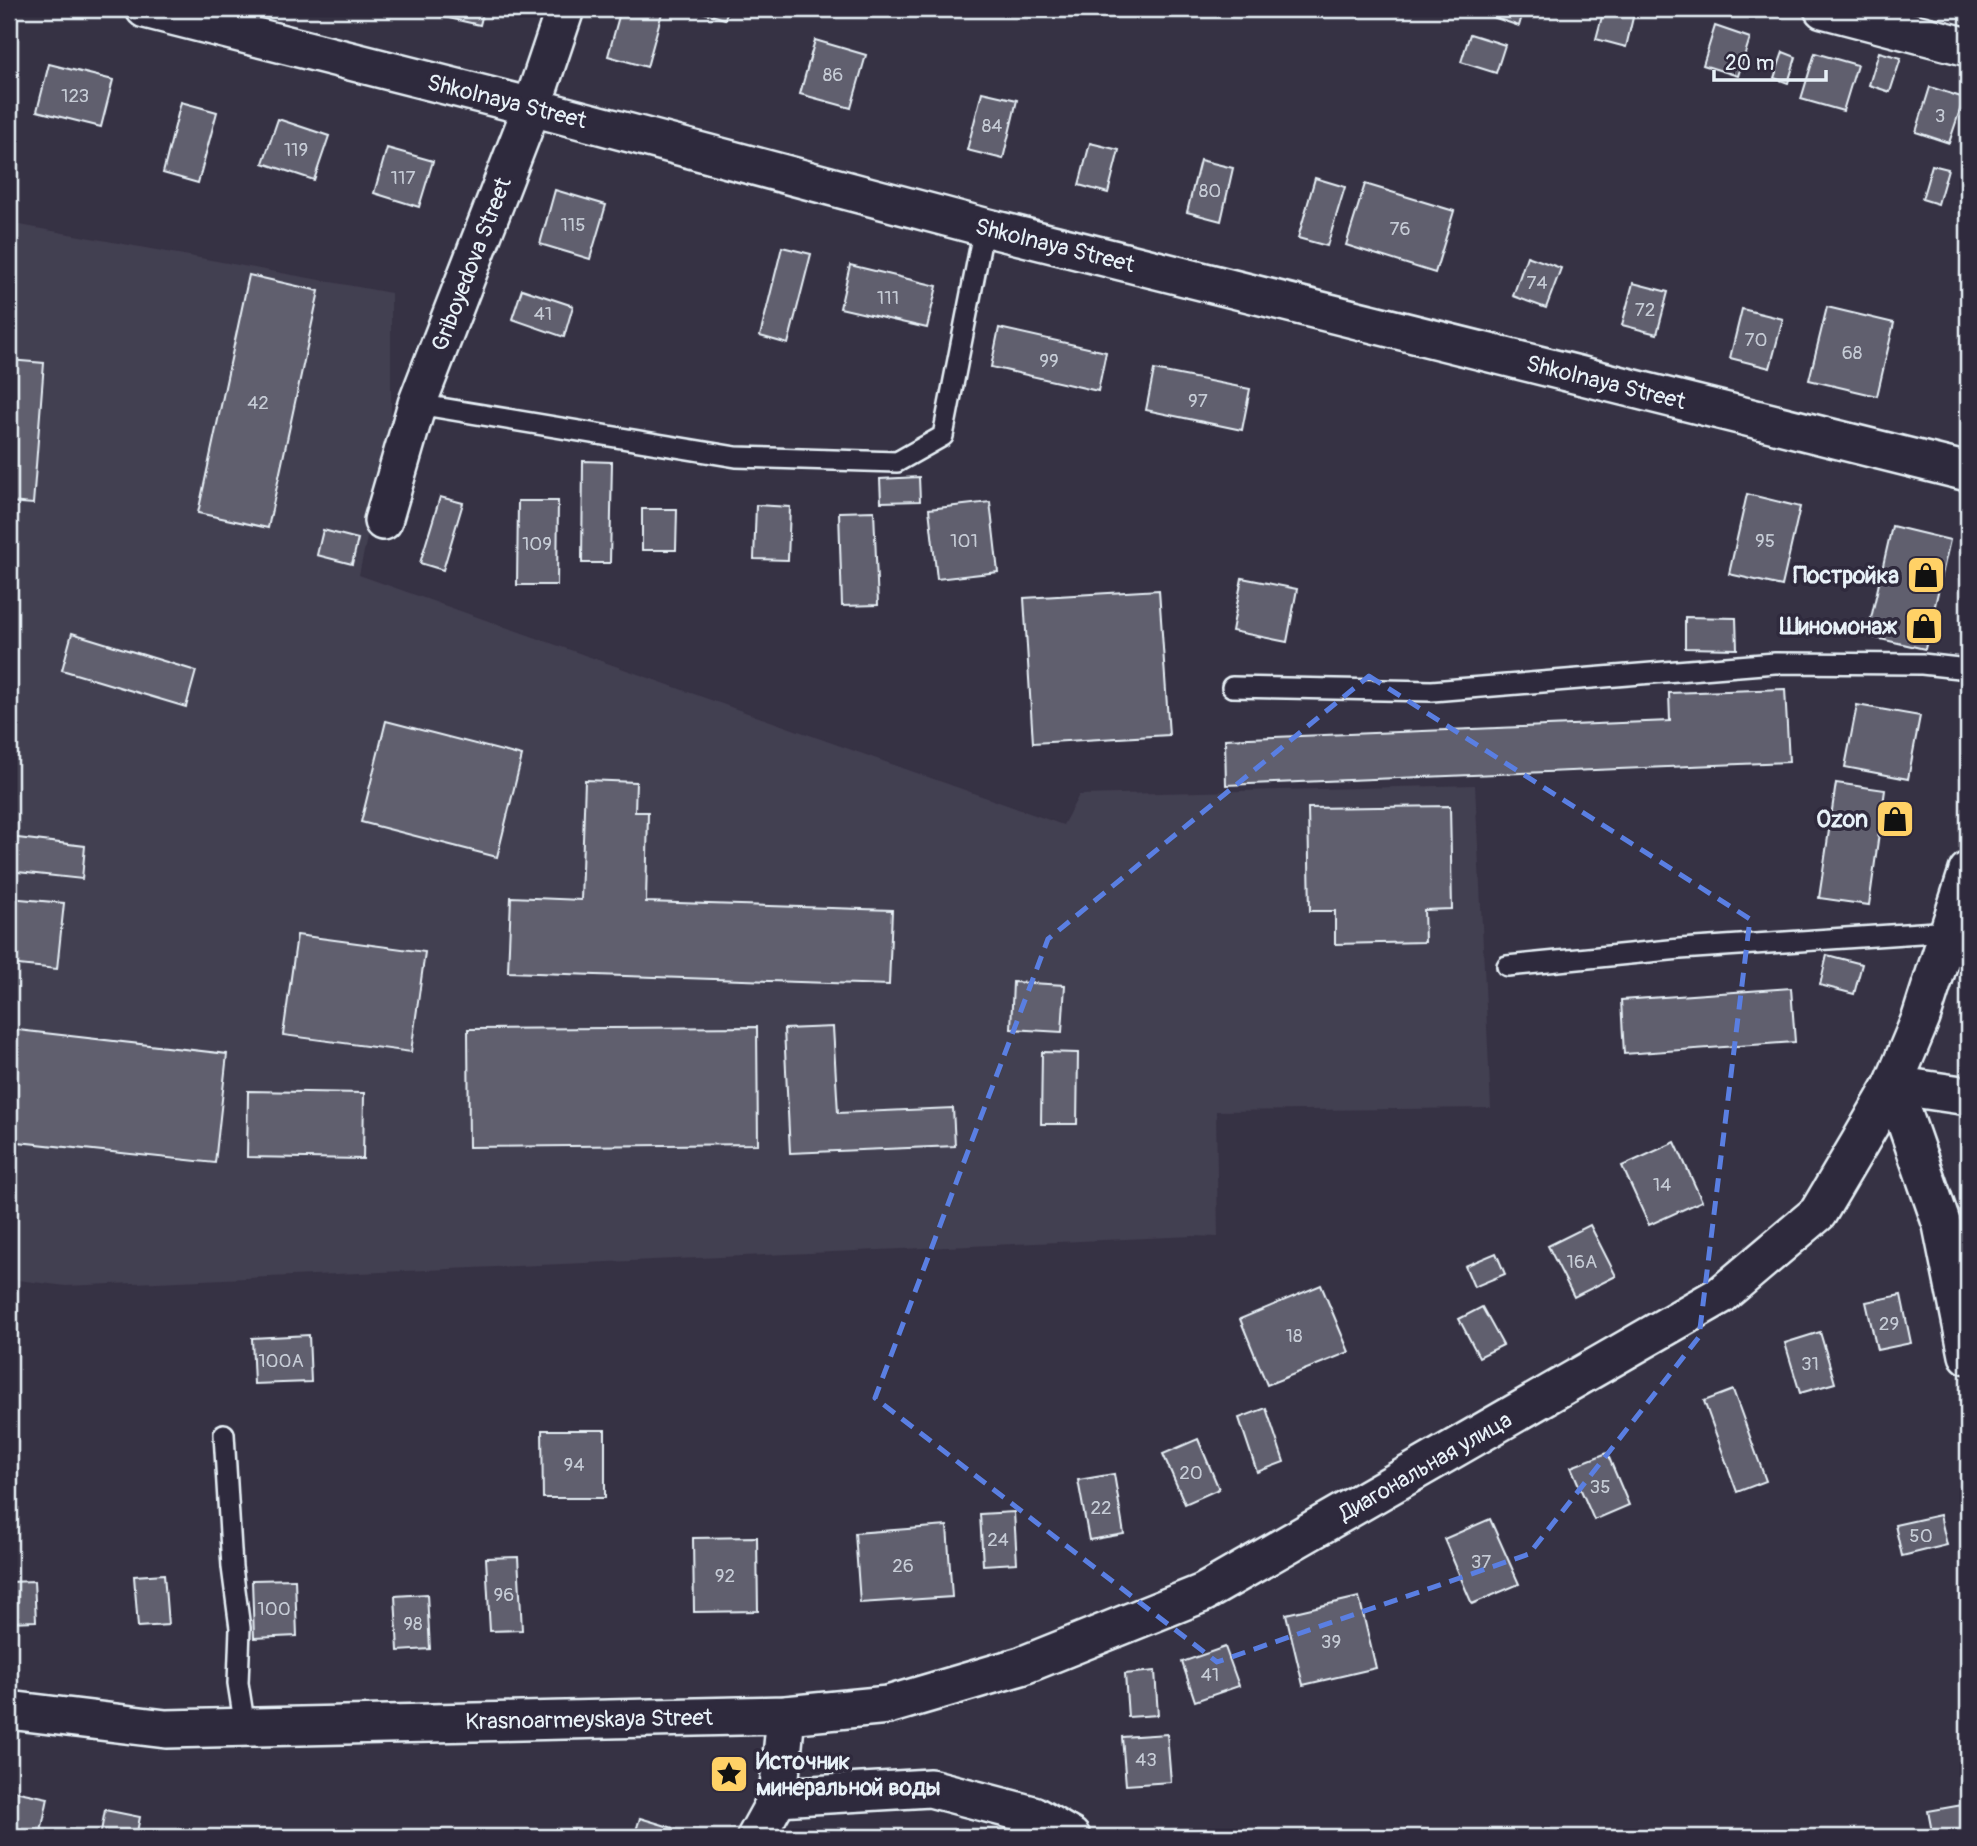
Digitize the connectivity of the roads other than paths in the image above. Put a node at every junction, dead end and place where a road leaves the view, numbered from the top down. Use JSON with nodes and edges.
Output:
{"nodes":[{"id":1,"x":145,"y":9,"type":"edge"},
{"id":2,"x":565,"y":9,"type":"edge"},
{"id":3,"x":1824,"y":9,"type":"edge"},
{"id":4,"x":1968,"y":47,"type":"edge"},
{"id":5,"x":532,"y":107,"type":"junction"},
{"id":6,"x":984,"y":227,"type":"junction"},
{"id":7,"x":416,"y":404,"type":"junction"},
{"id":8,"x":1968,"y":472,"type":"edge"},
{"id":9,"x":383,"y":521,"type":"dead end"},
{"id":10,"x":1968,"y":669,"type":"edge"},
{"id":11,"x":1232,"y":687,"type":"dead end"},
{"id":12,"x":1968,"y":871,"type":"edge"},
{"id":13,"x":1950,"y":931,"type":"junction"},
{"id":14,"x":1507,"y":966,"type":"dead end"},
{"id":15,"x":1893,"y":1086,"type":"junction"},
{"id":16,"x":1968,"y":1096,"type":"edge"},
{"id":17,"x":1968,"y":1354,"type":"edge"},
{"id":18,"x":224,"y":1434,"type":"dead end"},
{"id":19,"x":9,"y":1710,"type":"edge"},
{"id":20,"x":786,"y":1715,"type":"junction"},
{"id":21,"x":245,"y":1728,"type":"junction"},
{"id":22,"x":778,"y":1797,"type":"junction"},
{"id":23,"x":756,"y":1837,"type":"edge"},
{"id":24,"x":1071,"y":1837,"type":"edge"}],
"edges":[{"from":1,"to":5,"type":"street","name":"Shkolnaya Street"},
{"from":2,"to":5,"type":"street","name":"Griboyedova Street"},
{"from":3,"to":4,"type":"street"},
{"from":5,"to":6,"type":"street","name":"Shkolnaya Street"},
{"from":5,"to":7,"type":"street","name":"Griboyedova Street"},
{"from":6,"to":7,"type":"lane"},
{"from":6,"to":8,"type":"street","name":"Shkolnaya Street"},
{"from":7,"to":9,"type":"street","name":"Griboyedova Street"},
{"from":10,"to":11,"type":"lane"},
{"from":12,"to":13,"type":"street","name":"Диагональная улица"},
{"from":13,"to":14,"type":"lane"},
{"from":13,"to":15,"type":"street","name":"Диагональная улица"},
{"from":15,"to":16,"type":"street"},
{"from":15,"to":17,"type":"street"},
{"from":15,"to":20,"type":"street","name":"Диагональная улица"},
{"from":18,"to":21,"type":"lane"},
{"from":19,"to":21,"type":"street","name":"Krasnoarmeyskaya Street"},
{"from":20,"to":21,"type":"street","name":"Krasnoarmeyskaya Street"},
{"from":20,"to":22,"type":"street"},
{"from":22,"to":23,"type":"street"},
{"from":22,"to":24,"type":"street"}]}
